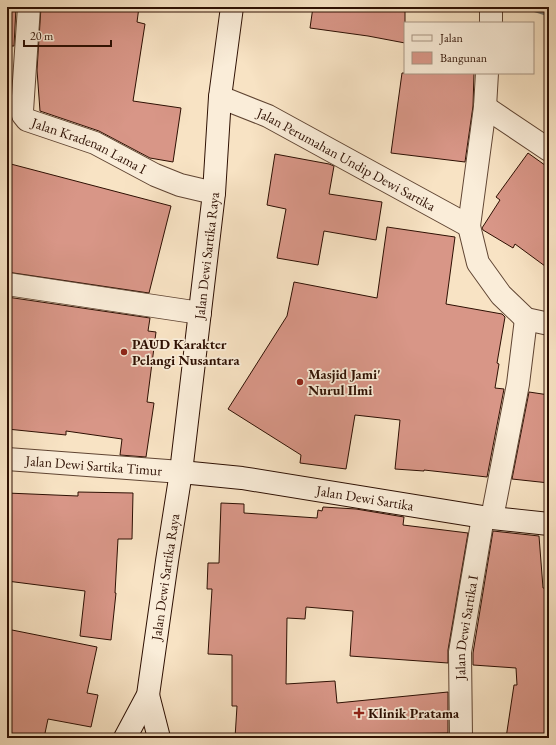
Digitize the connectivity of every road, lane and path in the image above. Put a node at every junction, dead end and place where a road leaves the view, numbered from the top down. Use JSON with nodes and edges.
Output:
{"nodes":[{"id":1,"x":29,"y":7,"type":"edge"},
{"id":2,"x":232,"y":7,"type":"edge"},
{"id":3,"x":487,"y":74,"type":"edge"},
{"id":4,"x":220,"y":97,"type":"junction"},
{"id":5,"x":485,"y":107,"type":"junction"},
{"id":6,"x":549,"y":150,"type":"edge"},
{"id":7,"x":214,"y":194,"type":"junction"},
{"id":8,"x":469,"y":226,"type":"junction"},
{"id":9,"x":7,"y":284,"type":"edge"},
{"id":10,"x":200,"y":313,"type":"junction"},
{"id":11,"x":526,"y":319,"type":"junction"},
{"id":12,"x":549,"y":324,"type":"edge"},
{"id":13,"x":7,"y":459,"type":"edge"},
{"id":14,"x":181,"y":472,"type":"junction"},
{"id":15,"x":487,"y":518,"type":"junction"},
{"id":16,"x":549,"y":524,"type":"edge"},
{"id":17,"x":148,"y":695,"type":"junction"},
{"id":18,"x":125,"y":738,"type":"edge"},
{"id":19,"x":159,"y":738,"type":"edge"},
{"id":20,"x":461,"y":738,"type":"edge"}],
"edges":[{"from":1,"to":7,"type":"street","name":"Jalan Kradenan Lama I"},
{"from":2,"to":4,"type":"street","name":"Jalan Dewi Sartika Raya"},
{"from":3,"to":5,"type":"street"},
{"from":4,"to":7,"type":"street","name":"Jalan Dewi Sartika Raya"},
{"from":4,"to":8,"type":"street","name":"Jalan Perumahan Undip Dewi Sartika"},
{"from":5,"to":6,"type":"street"},
{"from":5,"to":8,"type":"street"},
{"from":7,"to":10,"type":"street","name":"Jalan Dewi Sartika Raya"},
{"from":8,"to":11,"type":"street"},
{"from":9,"to":10,"type":"street"},
{"from":10,"to":14,"type":"street","name":"Jalan Dewi Sartika Raya"},
{"from":11,"to":12,"type":"street"},
{"from":11,"to":15,"type":"street"},
{"from":13,"to":14,"type":"street","name":"Jalan Dewi Sartika Timur"},
{"from":14,"to":15,"type":"street","name":"Jalan Dewi Sartika"},
{"from":14,"to":17,"type":"street","name":"Jalan Dewi Sartika Raya"},
{"from":15,"to":16,"type":"street","name":"Jalan Dewi Sartika"},
{"from":15,"to":20,"type":"street","name":"Jalan Dewi Sartika I"},
{"from":17,"to":18,"type":"street","name":"Jalan Dewi Sartika Raya"},
{"from":17,"to":19,"type":"street","name":"Jalan Dewi Sartika Raya"}]}
